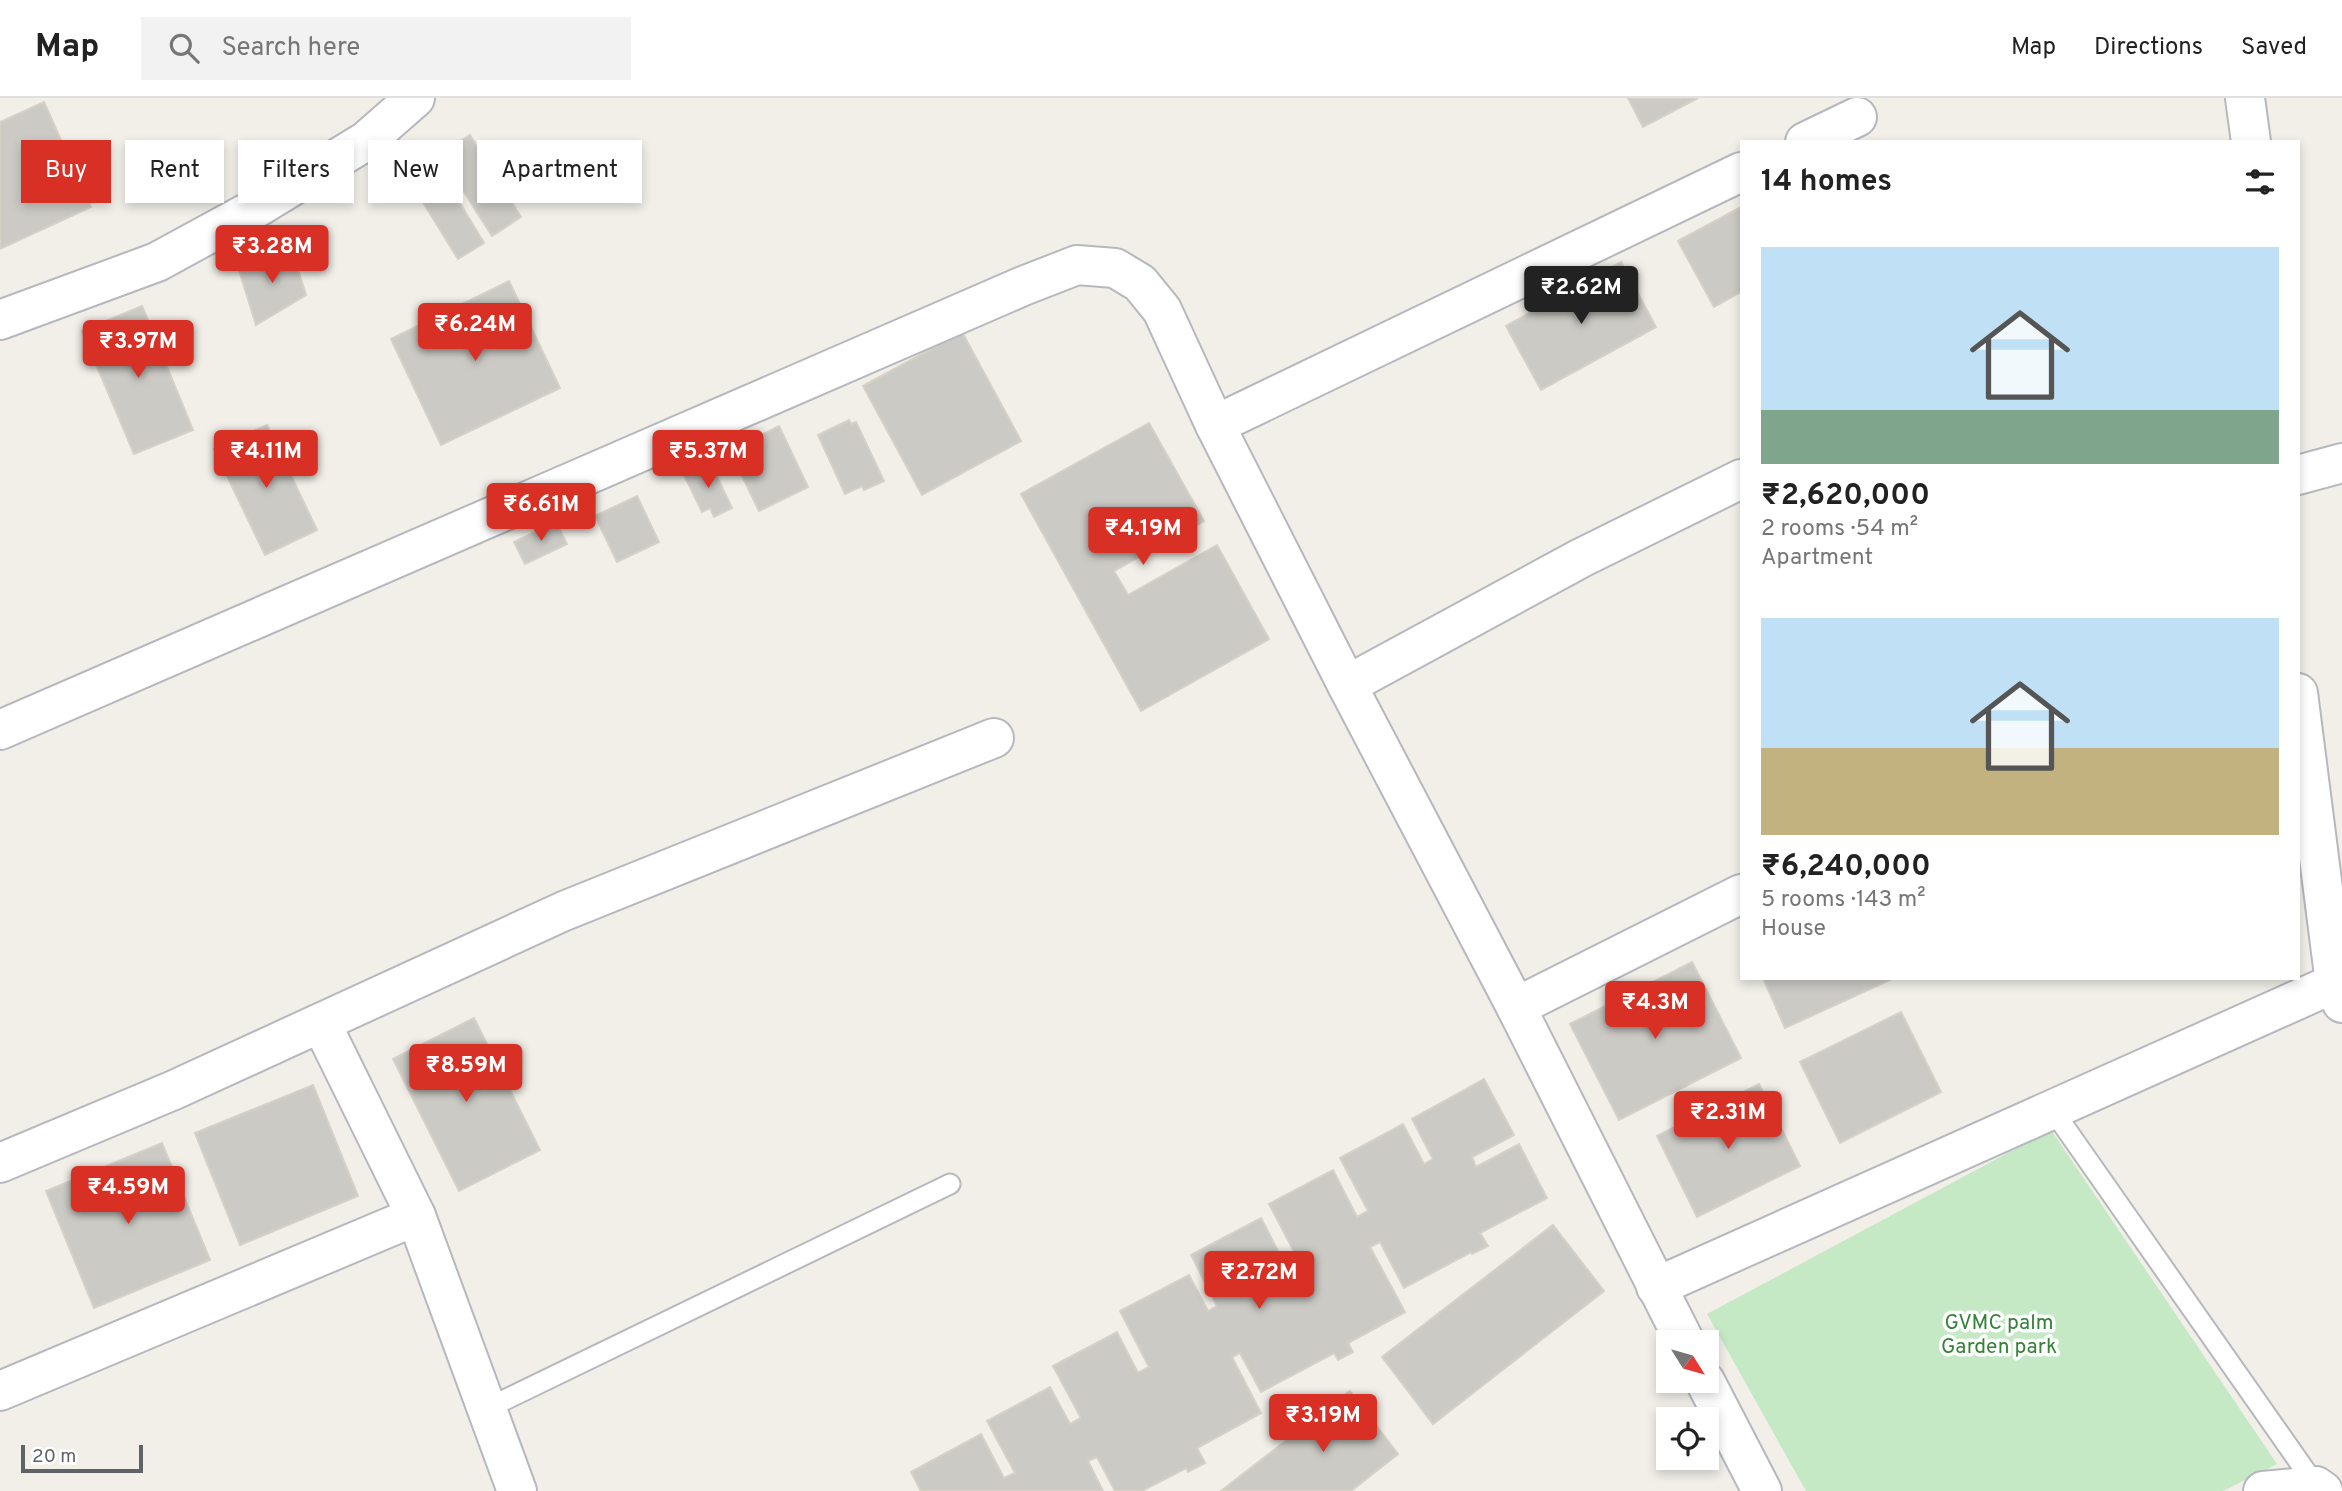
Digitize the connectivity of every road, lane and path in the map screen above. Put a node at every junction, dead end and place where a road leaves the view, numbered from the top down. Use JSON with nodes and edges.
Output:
{"nodes":[{"id":1,"x":415,"y":98,"type":"edge"},
{"id":2,"x":2245,"y":98,"type":"edge"},
{"id":3,"x":1858,"y":119,"type":"edge"},
{"id":4,"x":1810,"y":140,"type":"edge"},
{"id":5,"x":2251,"y":140,"type":"edge"},
{"id":6,"x":1740,"y":172,"type":"edge"},
{"id":7,"x":0,"y":320,"type":"edge"},
{"id":8,"x":1215,"y":425,"type":"junction"},
{"id":9,"x":2342,"y":463,"type":"edge"},
{"id":10,"x":2300,"y":474,"type":"edge"},
{"id":11,"x":1740,"y":479,"type":"edge"},
{"id":12,"x":1347,"y":685,"type":"junction"},
{"id":13,"x":2300,"y":708,"type":"edge"},
{"id":14,"x":0,"y":730,"type":"edge"},
{"id":15,"x":994,"y":738,"type":"dead end"},
{"id":16,"x":1740,"y":894,"type":"edge"},
{"id":17,"x":2338,"y":993,"type":"edge"},
{"id":18,"x":1516,"y":1006,"type":"junction"},
{"id":19,"x":321,"y":1023,"type":"junction"},
{"id":20,"x":2052,"y":1109,"type":"junction"},
{"id":21,"x":0,"y":1163,"type":"edge"},
{"id":22,"x":950,"y":1184,"type":"dead end"},
{"id":23,"x":416,"y":1216,"type":"junction"},
{"id":24,"x":1656,"y":1287,"type":"junction"},
{"id":25,"x":1679,"y":1330,"type":"edge"},
{"id":26,"x":0,"y":1391,"type":"edge"},
{"id":27,"x":1711,"y":1393,"type":"edge"},
{"id":28,"x":486,"y":1409,"type":"junction"},
{"id":29,"x":2319,"y":1488,"type":"edge"},
{"id":30,"x":517,"y":1491,"type":"edge"},
{"id":31,"x":1762,"y":1491,"type":"edge"},
{"id":32,"x":2263,"y":1491,"type":"edge"}],
"edges":[{"from":1,"to":7,"type":"street"},
{"from":2,"to":5,"type":"street"},
{"from":3,"to":4,"type":"street"},
{"from":6,"to":8,"type":"street"},
{"from":8,"to":12,"type":"street"},
{"from":8,"to":14,"type":"street"},
{"from":9,"to":10,"type":"street"},
{"from":11,"to":12,"type":"street"},
{"from":12,"to":18,"type":"street"},
{"from":13,"to":17,"type":"street"},
{"from":15,"to":19,"type":"street"},
{"from":16,"to":18,"type":"street"},
{"from":17,"to":20,"type":"street"},
{"from":18,"to":24,"type":"street"},
{"from":19,"to":21,"type":"street"},
{"from":19,"to":23,"type":"street"},
{"from":20,"to":24,"type":"street"},
{"from":20,"to":29,"type":"lane"},
{"from":22,"to":28,"type":"lane"},
{"from":23,"to":26,"type":"street"},
{"from":23,"to":28,"type":"street"},
{"from":24,"to":25,"type":"street"},
{"from":27,"to":31,"type":"street"},
{"from":28,"to":30,"type":"street"},
{"from":29,"to":32,"type":"street"}]}
